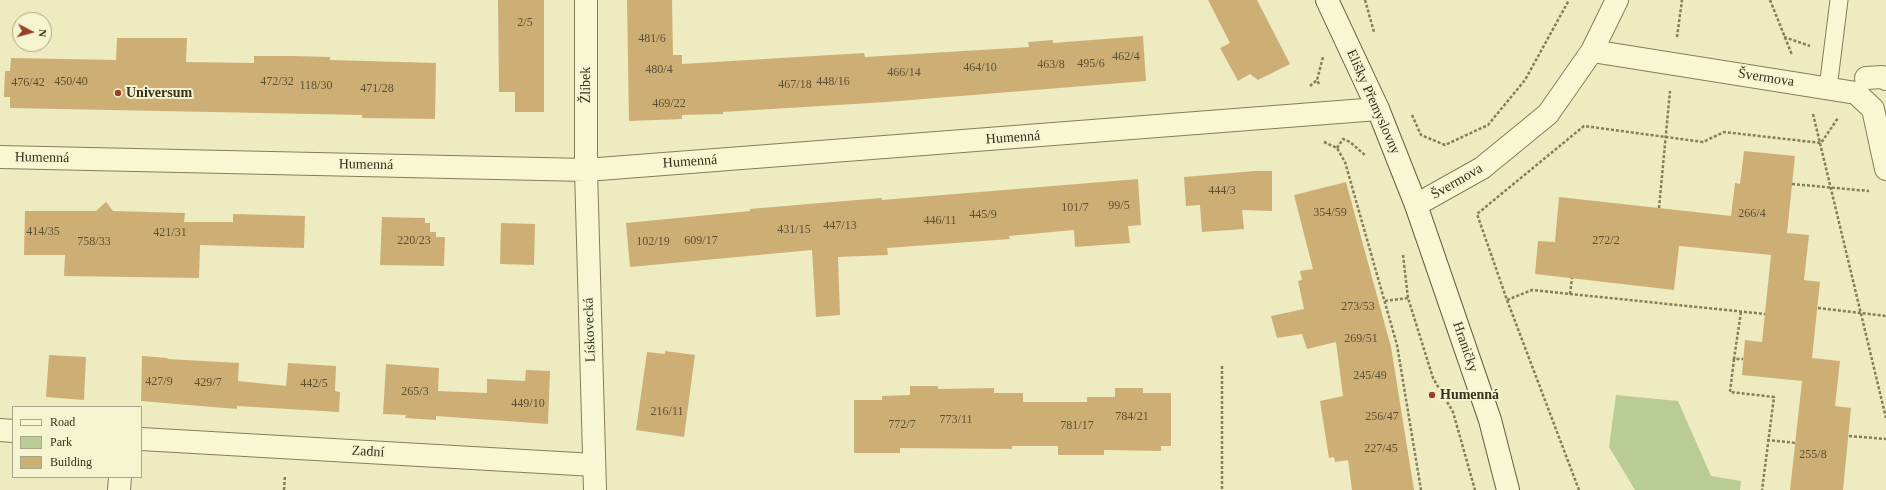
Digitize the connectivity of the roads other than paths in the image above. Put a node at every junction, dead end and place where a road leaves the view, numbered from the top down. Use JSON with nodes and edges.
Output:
{"nodes":[{"id":1,"x":586,"y":0,"type":"edge"},
{"id":2,"x":1327,"y":0,"type":"edge"},
{"id":3,"x":1617,"y":0,"type":"edge"},
{"id":4,"x":1838,"y":0,"type":"edge"},
{"id":5,"x":1592,"y":51,"type":"junction"},
{"id":6,"x":1828,"y":88,"type":"junction"},
{"id":7,"x":1378,"y":109,"type":"junction"},
{"id":8,"x":0,"y":157,"type":"edge"},
{"id":9,"x":1886,"y":169,"type":"edge"},
{"id":10,"x":586,"y":170,"type":"junction"},
{"id":11,"x":1416,"y":205,"type":"junction"},
{"id":12,"x":0,"y":430,"type":"edge"},
{"id":13,"x":12,"y":431,"type":"edge"},
{"id":14,"x":142,"y":438,"type":"edge"},
{"id":15,"x":594,"y":465,"type":"junction"},
{"id":16,"x":120,"y":478,"type":"edge"},
{"id":17,"x":119,"y":490,"type":"edge"},
{"id":18,"x":595,"y":490,"type":"edge"},
{"id":19,"x":1508,"y":490,"type":"edge"}],
"edges":[{"from":1,"to":10,"type":"street","name":"Žlíbek"},
{"from":2,"to":7,"type":"street","name":"Elišky Přemyslovny"},
{"from":3,"to":5,"type":"street","name":"Švermova"},
{"from":4,"to":6,"type":"lane"},
{"from":5,"to":6,"type":"street","name":"Švermova"},
{"from":5,"to":11,"type":"street","name":"Švermova"},
{"from":6,"to":9,"type":"street","name":"Švermova"},
{"from":7,"to":10,"type":"street","name":"Humenná"},
{"from":7,"to":11,"type":"street","name":"Elišky Přemyslovny"},
{"from":8,"to":10,"type":"street","name":"Humenná"},
{"from":10,"to":15,"type":"street","name":"Lískovecká"},
{"from":11,"to":19,"type":"street","name":"Hraničky"},
{"from":12,"to":13,"type":"street"},
{"from":14,"to":15,"type":"street","name":"Zadní"},
{"from":15,"to":18,"type":"street","name":"Lískovecká"},
{"from":16,"to":17,"type":"street"}]}
